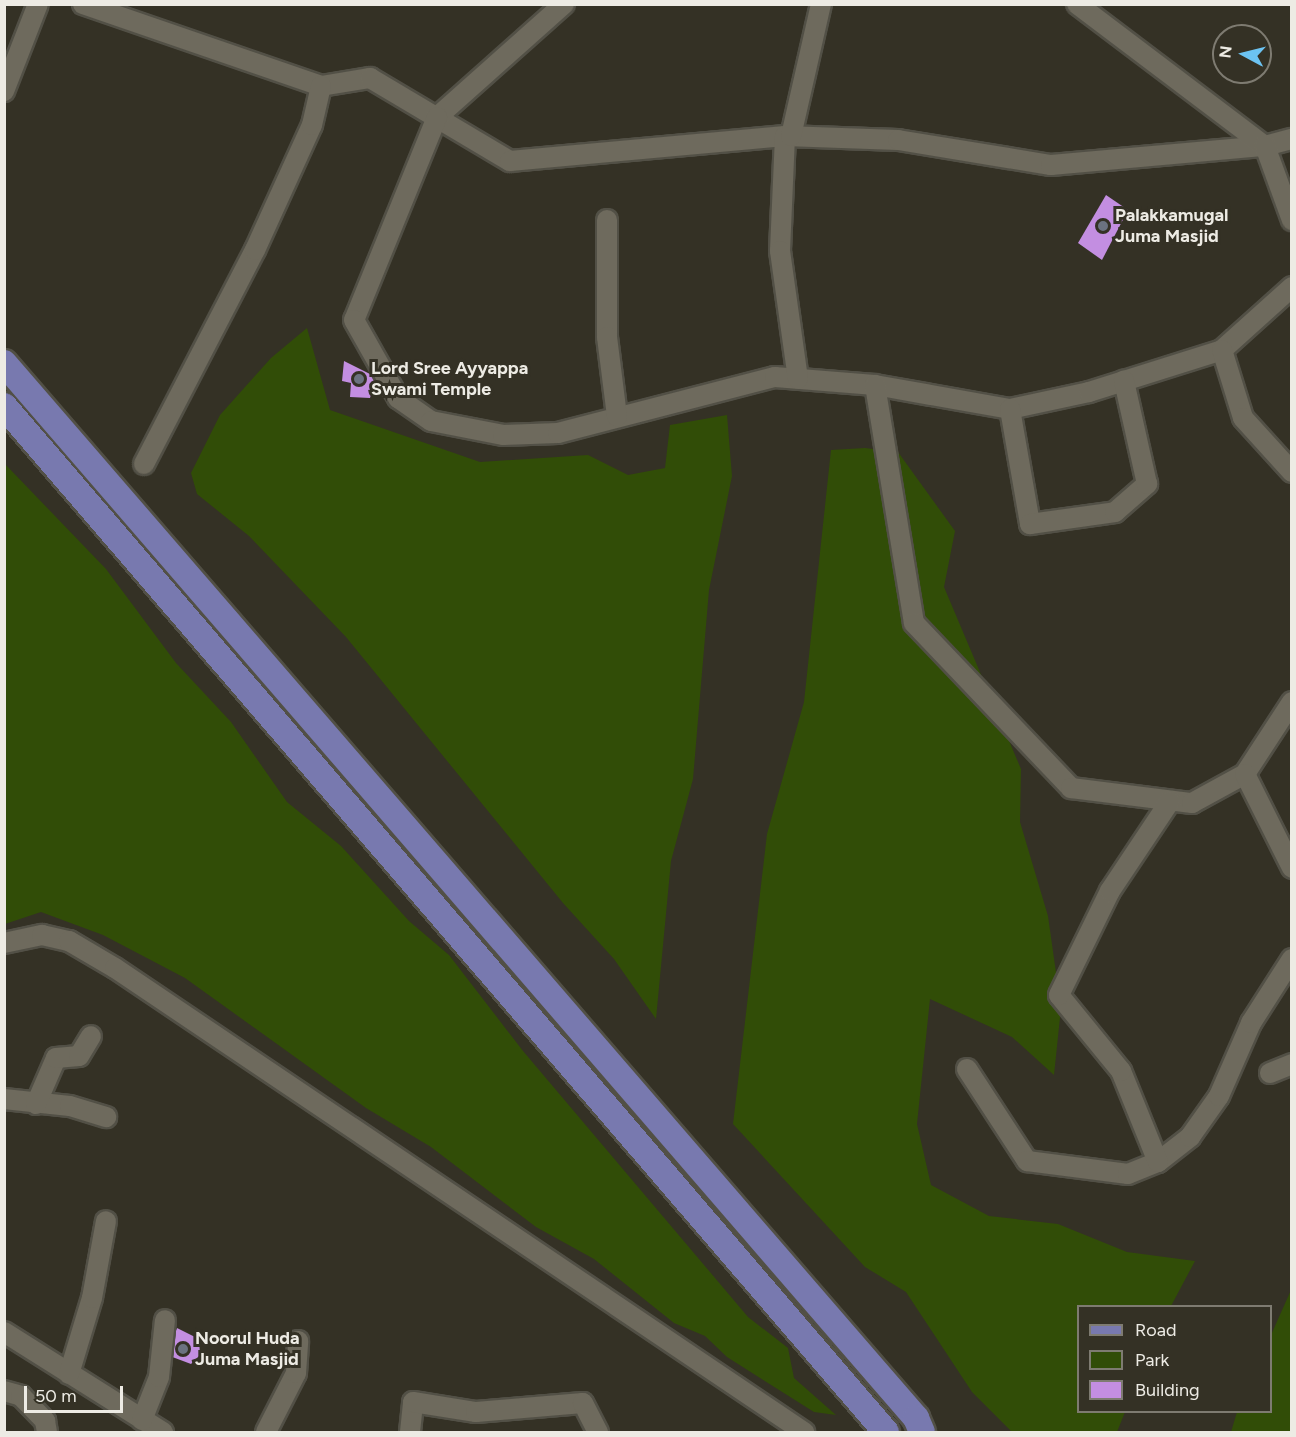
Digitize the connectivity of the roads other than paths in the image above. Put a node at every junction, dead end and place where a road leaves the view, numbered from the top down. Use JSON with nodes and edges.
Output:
{"nodes":[{"id":1,"x":38,"y":4,"type":"edge"},
{"id":2,"x":83,"y":4,"type":"edge"},
{"id":3,"x":564,"y":4,"type":"edge"},
{"id":4,"x":821,"y":4,"type":"edge"},
{"id":5,"x":1077,"y":4,"type":"edge"},
{"id":6,"x":321,"y":86,"type":"junction"},
{"id":7,"x":4,"y":91,"type":"edge"},
{"id":8,"x":437,"y":117,"type":"junction"},
{"id":9,"x":788,"y":136,"type":"junction"},
{"id":10,"x":1292,"y":139,"type":"edge"},
{"id":11,"x":1265,"y":146,"type":"junction"},
{"id":12,"x":608,"y":220,"type":"dead end"},
{"id":13,"x":1292,"y":220,"type":"edge"},
{"id":14,"x":1292,"y":287,"type":"edge"},
{"id":15,"x":1222,"y":350,"type":"junction"},
{"id":16,"x":4,"y":363,"type":"edge"},
{"id":17,"x":798,"y":379,"type":"junction"},
{"id":18,"x":1124,"y":381,"type":"junction"},
{"id":19,"x":875,"y":385,"type":"junction"},
{"id":20,"x":4,"y":406,"type":"edge"},
{"id":21,"x":1010,"y":409,"type":"junction"},
{"id":22,"x":617,"y":416,"type":"junction"},
{"id":23,"x":144,"y":464,"type":"dead end"},
{"id":24,"x":1292,"y":471,"type":"edge"},
{"id":25,"x":1292,"y":702,"type":"edge"},
{"id":26,"x":1245,"y":774,"type":"junction"},
{"id":27,"x":1170,"y":801,"type":"junction"},
{"id":28,"x":1292,"y":868,"type":"edge"},
{"id":29,"x":4,"y":943,"type":"edge"},
{"id":30,"x":1292,"y":959,"type":"edge"},
{"id":31,"x":91,"y":1036,"type":"dead end"},
{"id":32,"x":1292,"y":1064,"type":"edge"},
{"id":33,"x":967,"y":1069,"type":"dead end"},
{"id":34,"x":1270,"y":1073,"type":"dead end"},
{"id":35,"x":4,"y":1099,"type":"edge"},
{"id":36,"x":36,"y":1104,"type":"junction"},
{"id":37,"x":106,"y":1117,"type":"dead end"},
{"id":38,"x":1158,"y":1162,"type":"junction"},
{"id":39,"x":106,"y":1221,"type":"dead end"},
{"id":40,"x":165,"y":1320,"type":"dead end"},
{"id":41,"x":4,"y":1332,"type":"edge"},
{"id":42,"x":298,"y":1341,"type":"dead end"},
{"id":43,"x":69,"y":1374,"type":"junction"},
{"id":44,"x":4,"y":1391,"type":"edge"},
{"id":45,"x":142,"y":1420,"type":"junction"},
{"id":46,"x":47,"y":1432,"type":"edge"},
{"id":47,"x":160,"y":1432,"type":"edge"},
{"id":48,"x":266,"y":1432,"type":"edge"},
{"id":49,"x":410,"y":1432,"type":"edge"},
{"id":50,"x":598,"y":1432,"type":"edge"},
{"id":51,"x":804,"y":1432,"type":"edge"},
{"id":52,"x":886,"y":1432,"type":"edge"},
{"id":53,"x":922,"y":1432,"type":"edge"}],
"edges":[{"from":1,"to":7,"type":"street"},
{"from":2,"to":6,"type":"street"},
{"from":3,"to":8,"type":"street"},
{"from":4,"to":9,"type":"street"},
{"from":5,"to":11,"type":"street"},
{"from":6,"to":8,"type":"street"},
{"from":6,"to":23,"type":"street"},
{"from":8,"to":9,"type":"street"},
{"from":8,"to":22,"type":"street"},
{"from":9,"to":11,"type":"street"},
{"from":9,"to":17,"type":"street"},
{"from":10,"to":11,"type":"street"},
{"from":11,"to":13,"type":"street"},
{"from":12,"to":22,"type":"street"},
{"from":14,"to":15,"type":"street"},
{"from":15,"to":18,"type":"street"},
{"from":15,"to":24,"type":"street"},
{"from":16,"to":53,"type":"main road"},
{"from":17,"to":19,"type":"street"},
{"from":17,"to":22,"type":"street"},
{"from":18,"to":21,"type":"street"},
{"from":18,"to":21,"type":"street"},
{"from":19,"to":21,"type":"street"},
{"from":19,"to":27,"type":"street"},
{"from":20,"to":52,"type":"main road"},
{"from":25,"to":26,"type":"street"},
{"from":26,"to":27,"type":"street"},
{"from":26,"to":28,"type":"street"},
{"from":27,"to":38,"type":"street"},
{"from":29,"to":51,"type":"street"},
{"from":30,"to":38,"type":"street"},
{"from":31,"to":36,"type":"street"},
{"from":32,"to":34,"type":"street"},
{"from":33,"to":38,"type":"street"},
{"from":35,"to":36,"type":"street"},
{"from":36,"to":37,"type":"street"},
{"from":39,"to":43,"type":"street"},
{"from":40,"to":45,"type":"street"},
{"from":41,"to":43,"type":"street"},
{"from":42,"to":48,"type":"street"},
{"from":43,"to":45,"type":"street"},
{"from":44,"to":46,"type":"street"},
{"from":45,"to":47,"type":"street"},
{"from":49,"to":50,"type":"street"}]}
